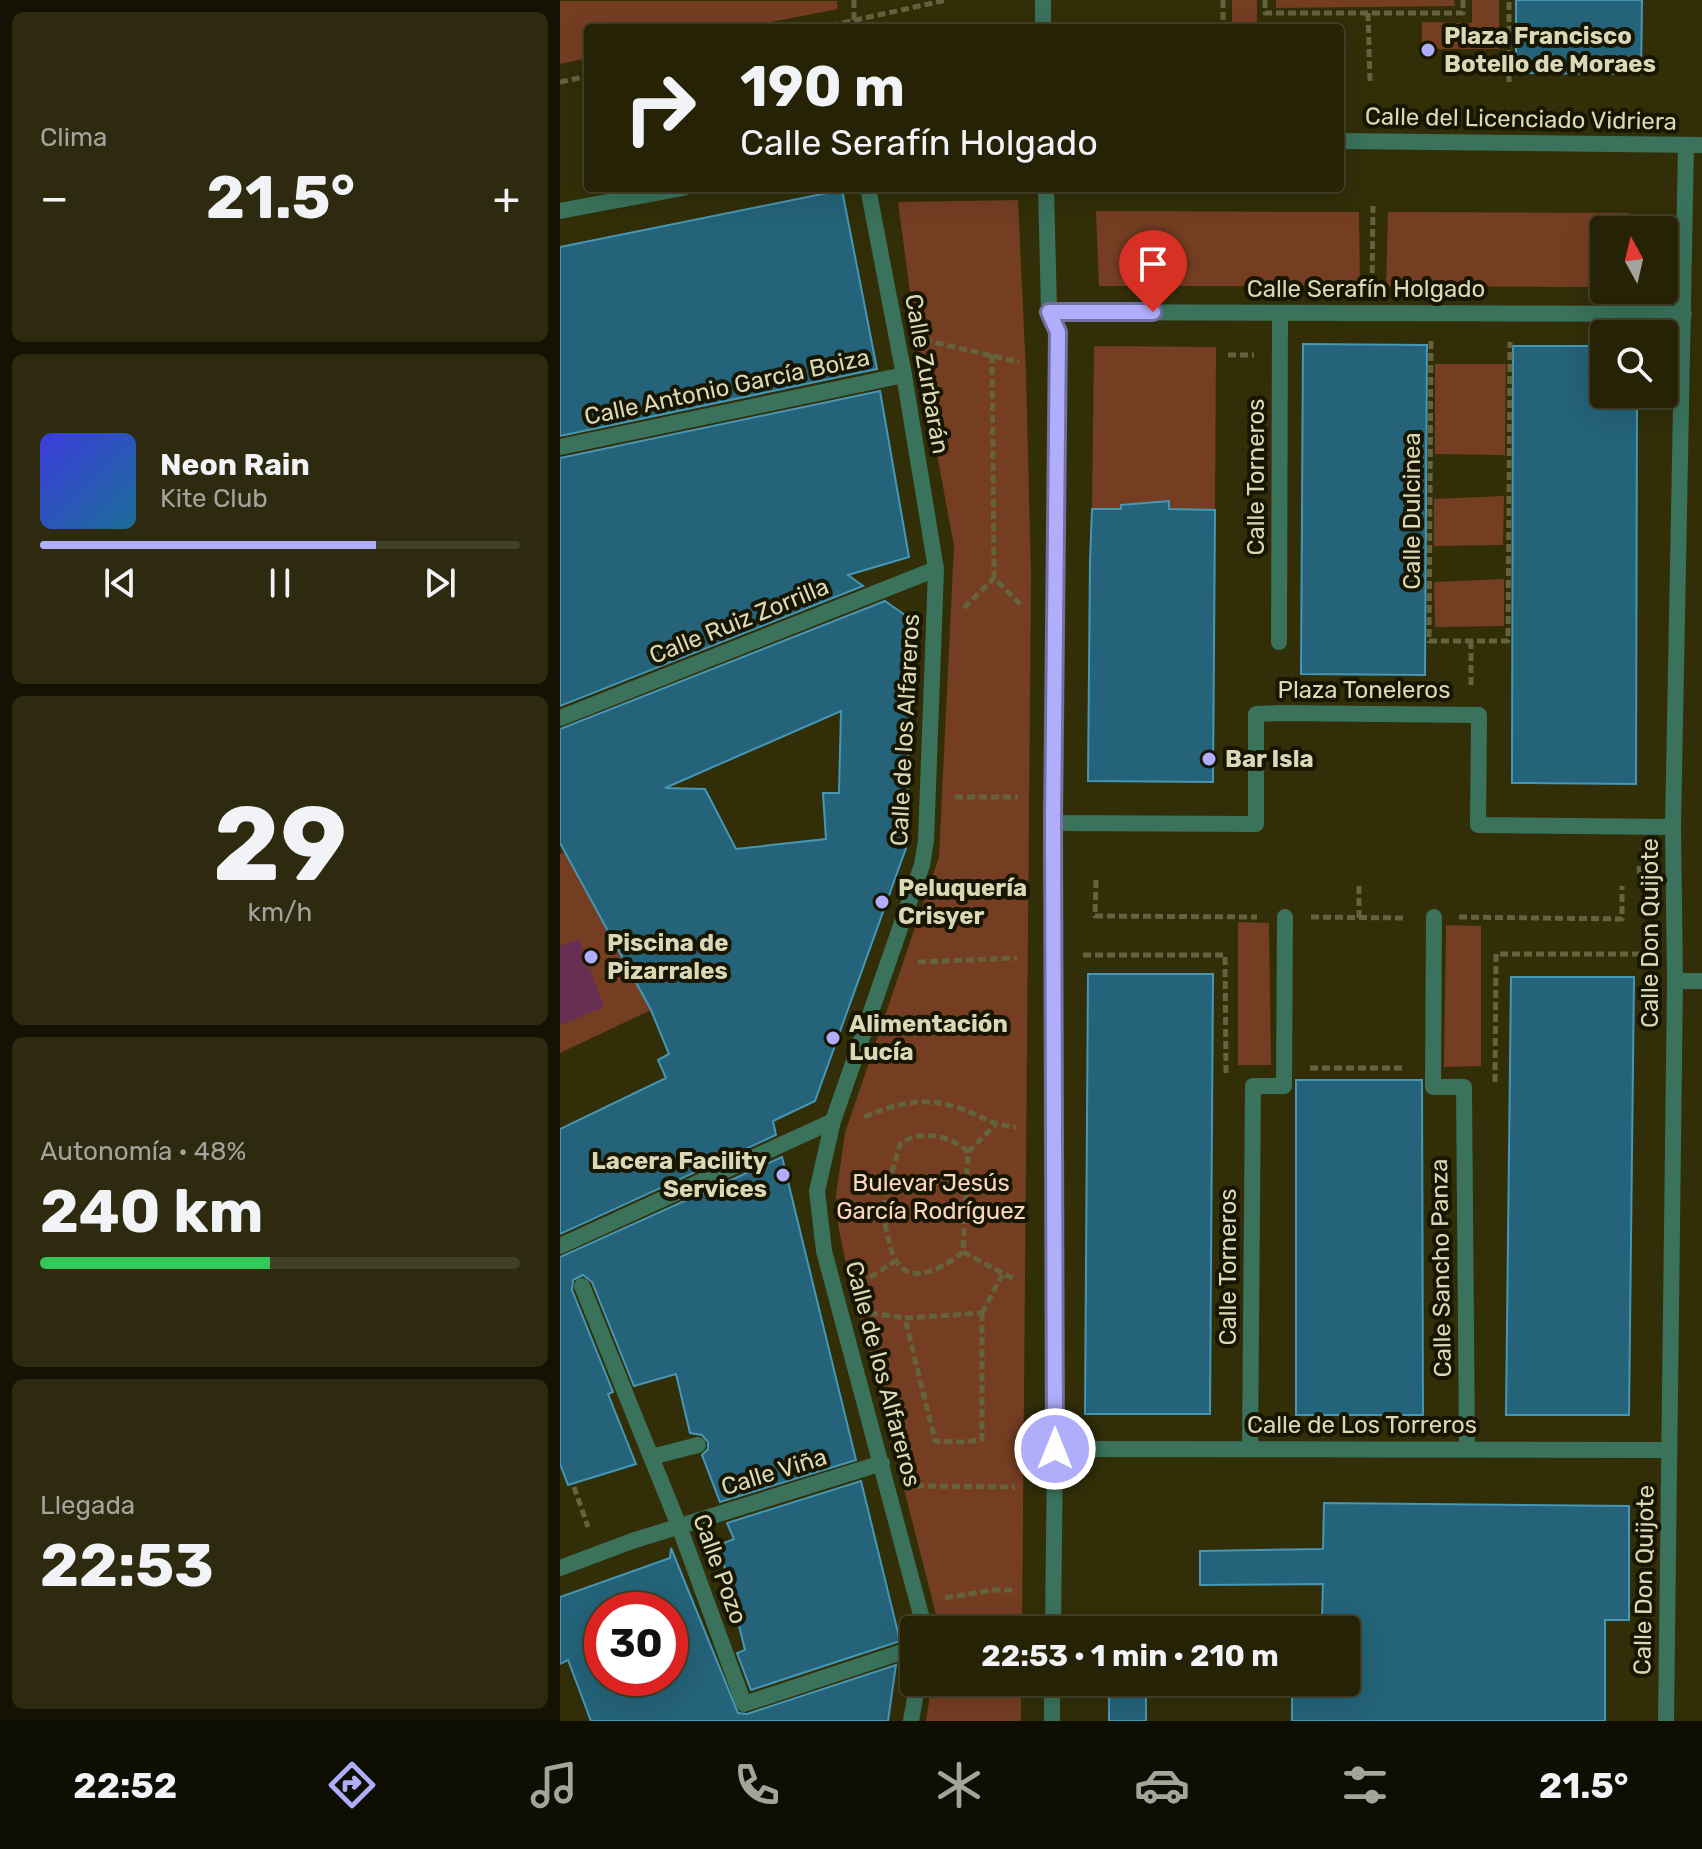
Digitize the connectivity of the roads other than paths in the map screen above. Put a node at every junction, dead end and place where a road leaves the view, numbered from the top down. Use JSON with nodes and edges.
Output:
{"nodes":[{"id":1,"x":1043,"y":0,"type":"edge"},
{"id":2,"x":1043,"y":24,"type":"edge"},
{"id":3,"x":1344,"y":141,"type":"edge"},
{"id":4,"x":1694,"y":145,"type":"edge"},
{"id":5,"x":662,"y":192,"type":"edge"},
{"id":6,"x":869,"y":192,"type":"edge"},
{"id":7,"x":1046,"y":192,"type":"edge"},
{"id":8,"x":560,"y":211,"type":"edge"},
{"id":9,"x":1049,"y":312,"type":"junction"},
{"id":10,"x":1280,"y":313,"type":"junction"},
{"id":11,"x":1684,"y":314,"type":"junction"},
{"id":12,"x":904,"y":375,"type":"junction"},
{"id":13,"x":560,"y":447,"type":"edge"},
{"id":14,"x":936,"y":569,"type":"junction"},
{"id":15,"x":1279,"y":642,"type":"dead end"},
{"id":16,"x":560,"y":718,"type":"edge"},
{"id":17,"x":1053,"y":823,"type":"junction"},
{"id":18,"x":1673,"y":827,"type":"junction"},
{"id":19,"x":1293,"y":917,"type":"road end"},
{"id":20,"x":1434,"y":917,"type":"road end"},
{"id":21,"x":1675,"y":981,"type":"junction"},
{"id":22,"x":1702,"y":981,"type":"edge"},
{"id":23,"x":833,"y":1121,"type":"junction"},
{"id":24,"x":560,"y":1246,"type":"edge"},
{"id":25,"x":582,"y":1286,"type":"dead end"},
{"id":26,"x":698,"y":1445,"type":"dead end"},
{"id":27,"x":1467,"y":1448,"type":"junction"},
{"id":28,"x":1055,"y":1449,"type":"junction"},
{"id":29,"x":1250,"y":1449,"type":"junction"},
{"id":30,"x":1669,"y":1450,"type":"junction"},
{"id":31,"x":651,"y":1457,"type":"junction"},
{"id":32,"x":882,"y":1463,"type":"junction"},
{"id":33,"x":679,"y":1526,"type":"junction"},
{"id":34,"x":560,"y":1568,"type":"edge"},
{"id":35,"x":921,"y":1616,"type":"edge"},
{"id":36,"x":1053,"y":1616,"type":"edge"},
{"id":37,"x":900,"y":1653,"type":"edge"},
{"id":38,"x":915,"y":1696,"type":"edge"},
{"id":39,"x":1052,"y":1696,"type":"edge"},
{"id":40,"x":911,"y":1721,"type":"edge"},
{"id":41,"x":1052,"y":1721,"type":"edge"},
{"id":42,"x":1666,"y":1721,"type":"edge"}],
"edges":[{"from":1,"to":2,"type":"street"},
{"from":3,"to":4,"type":"street","name":"Calle del Licenciado Vidriera"},
{"from":4,"to":11,"type":"street","name":"Calle Don Quijote"},
{"from":5,"to":8,"type":"street"},
{"from":6,"to":12,"type":"street","name":"Calle Zurbarán"},
{"from":7,"to":9,"type":"street"},
{"from":9,"to":10,"type":"street","name":"Calle Serafín Holgado"},
{"from":9,"to":17,"type":"street"},
{"from":10,"to":11,"type":"street","name":"Calle Serafín Holgado"},
{"from":10,"to":15,"type":"street","name":"Calle Torneros"},
{"from":11,"to":18,"type":"street","name":"Calle Don Quijote"},
{"from":12,"to":13,"type":"street","name":"Calle Antonio García Boiza"},
{"from":12,"to":14,"type":"street","name":"Calle Zurbarán"},
{"from":14,"to":16,"type":"street","name":"Calle Ruiz Zorrilla"},
{"from":14,"to":23,"type":"street","name":"Calle de los Alfareros"},
{"from":17,"to":18,"type":"street","name":"Plaza Toneleros"},
{"from":17,"to":28,"type":"street"},
{"from":18,"to":21,"type":"street","name":"Calle Don Quijote"},
{"from":19,"to":29,"type":"street","name":"Calle Torneros"},
{"from":20,"to":27,"type":"street","name":"Calle Sancho Panza"},
{"from":21,"to":22,"type":"street"},
{"from":21,"to":30,"type":"street","name":"Calle Don Quijote"},
{"from":23,"to":24,"type":"street"},
{"from":23,"to":32,"type":"street","name":"Calle de los Alfareros"},
{"from":25,"to":31,"type":"street","name":"Calle Pozo"},
{"from":26,"to":31,"type":"street"},
{"from":27,"to":29,"type":"street","name":"Calle de Los Torreros"},
{"from":27,"to":30,"type":"street","name":"Calle de Los Torreros"},
{"from":28,"to":29,"type":"street","name":"Calle de Los Torreros"},
{"from":28,"to":36,"type":"street"},
{"from":30,"to":42,"type":"street","name":"Calle Don Quijote"},
{"from":31,"to":33,"type":"street","name":"Calle Pozo"},
{"from":32,"to":33,"type":"street","name":"Calle Viña"},
{"from":32,"to":35,"type":"street","name":"Calle de los Alfareros"},
{"from":33,"to":34,"type":"street","name":"Calle Viña"},
{"from":33,"to":37,"type":"street","name":"Calle Pozo"},
{"from":38,"to":40,"type":"street"},
{"from":39,"to":41,"type":"street"}]}
